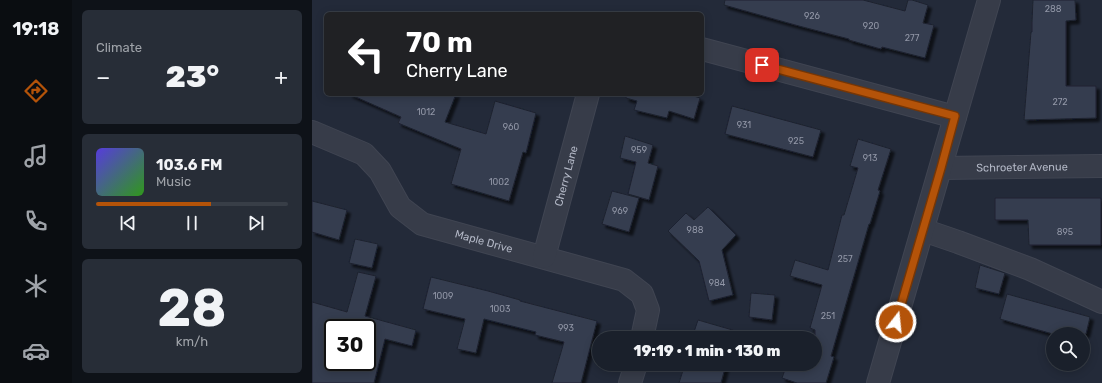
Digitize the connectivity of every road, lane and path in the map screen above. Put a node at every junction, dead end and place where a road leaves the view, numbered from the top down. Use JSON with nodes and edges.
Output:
{"nodes":[{"id":1,"x":989,"y":0,"type":"edge"},
{"id":2,"x":704,"y":50,"type":"edge"},
{"id":3,"x":587,"y":96,"type":"edge"},
{"id":4,"x":955,"y":116,"type":"junction"},
{"id":5,"x":312,"y":132,"type":"edge"},
{"id":6,"x":1102,"y":166,"type":"edge"},
{"id":7,"x":941,"y":168,"type":"junction"},
{"id":8,"x":923,"y":230,"type":"junction"},
{"id":9,"x":544,"y":257,"type":"junction"},
{"id":10,"x":1102,"y":302,"type":"edge"},
{"id":11,"x":644,"y":331,"type":"edge"},
{"id":12,"x":634,"y":371,"type":"edge"},
{"id":13,"x":630,"y":383,"type":"edge"},
{"id":14,"x":878,"y":383,"type":"edge"}],
"edges":[{"from":1,"to":4,"type":"street"},
{"from":2,"to":4,"type":"street"},
{"from":3,"to":9,"type":"street","name":"Cherry Lane"},
{"from":4,"to":7,"type":"street"},
{"from":5,"to":9,"type":"street","name":"Maple Drive"},
{"from":6,"to":7,"type":"street","name":"Schroeter Avenue"},
{"from":7,"to":8,"type":"street"},
{"from":8,"to":10,"type":"street"},
{"from":8,"to":14,"type":"street"},
{"from":9,"to":11,"type":"street","name":"Maple Drive"},
{"from":12,"to":13,"type":"street"}]}
